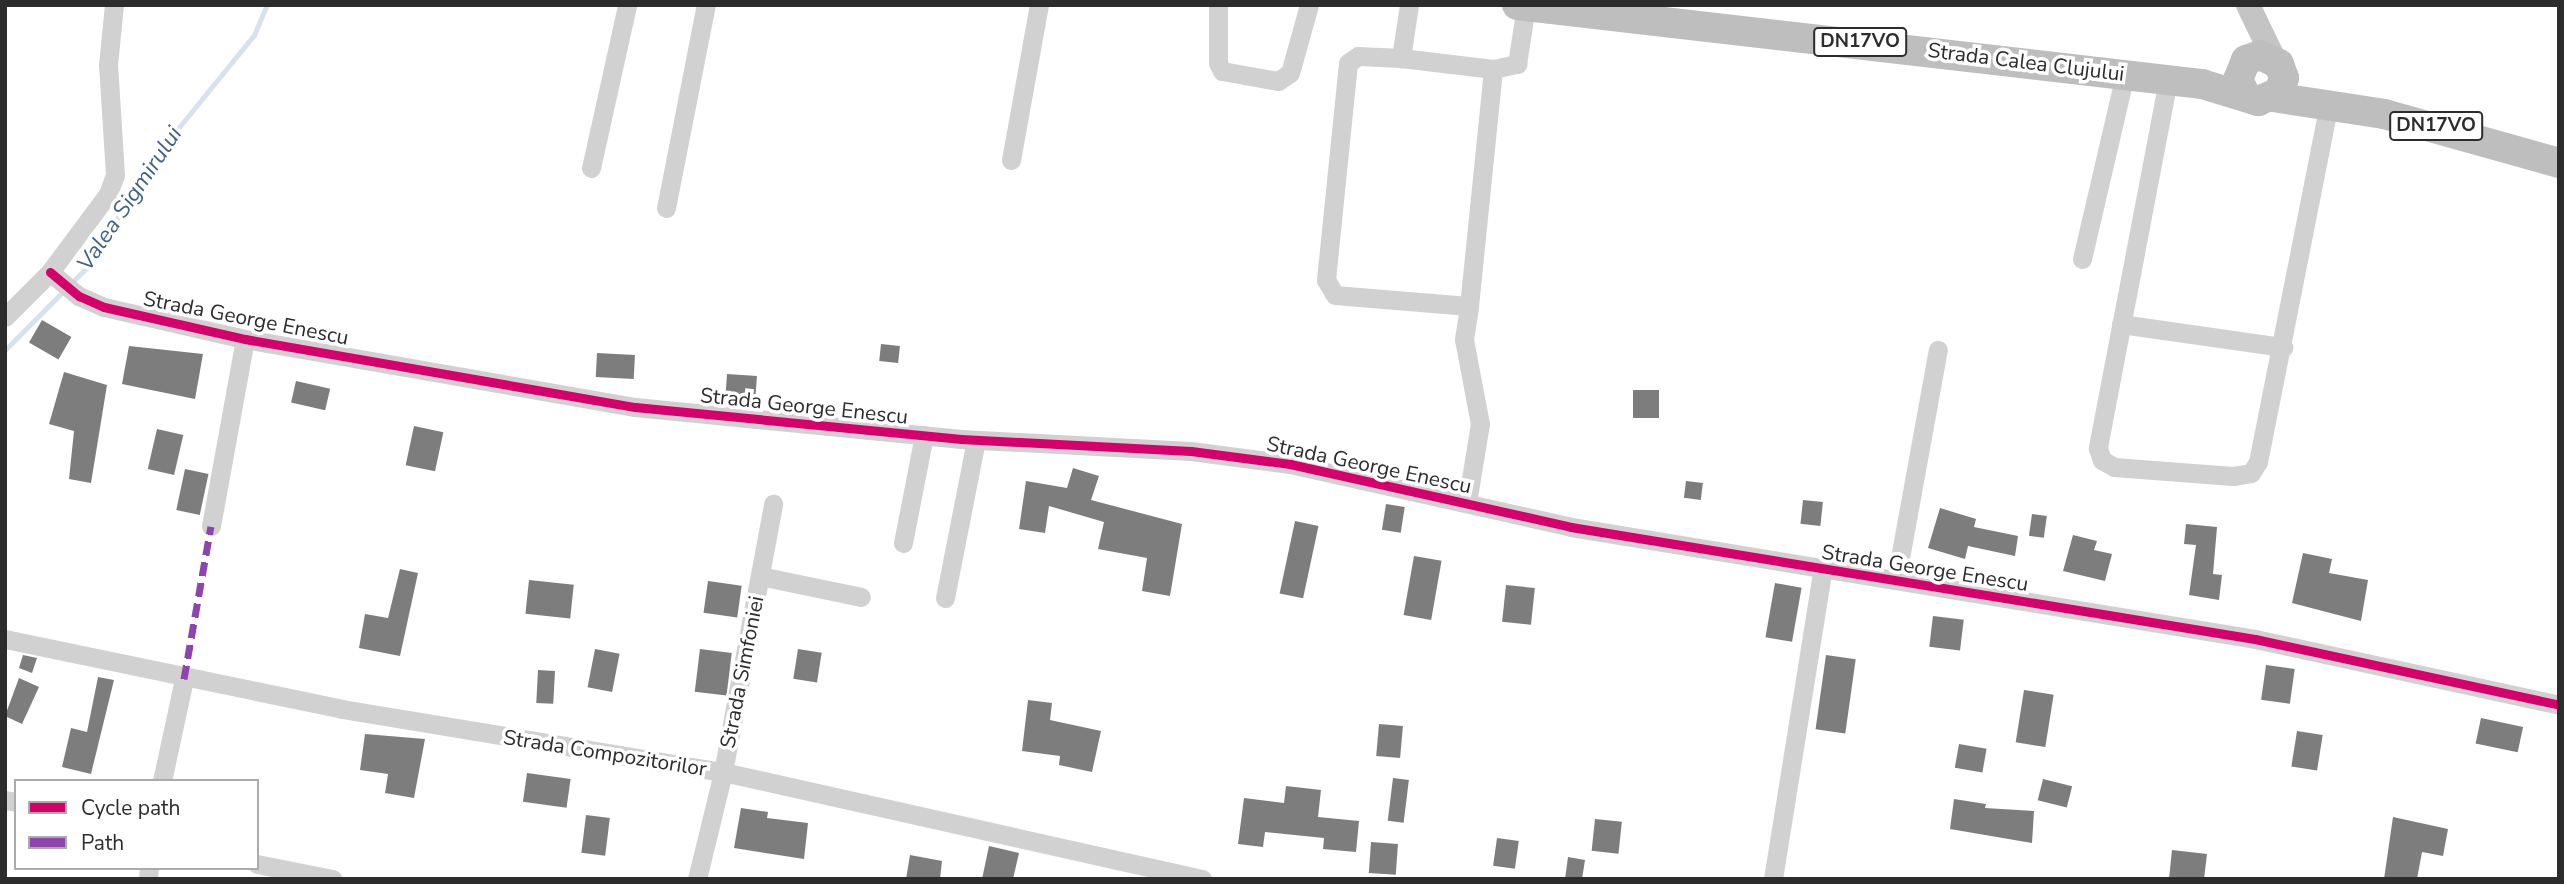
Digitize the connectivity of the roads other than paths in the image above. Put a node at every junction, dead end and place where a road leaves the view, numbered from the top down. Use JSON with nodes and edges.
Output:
{"nodes":[{"id":1,"x":114,"y":5,"type":"edge"},
{"id":2,"x":628,"y":5,"type":"edge"},
{"id":3,"x":706,"y":5,"type":"edge"},
{"id":4,"x":1039,"y":5,"type":"edge"},
{"id":5,"x":1217,"y":5,"type":"edge"},
{"id":6,"x":1309,"y":5,"type":"edge"},
{"id":7,"x":1409,"y":5,"type":"edge"},
{"id":8,"x":1521,"y":6,"type":"edge"},
{"id":9,"x":2250,"y":10,"type":"edge"},
{"id":10,"x":1401,"y":58,"type":"junction"},
{"id":11,"x":1493,"y":69,"type":"junction"},
{"id":12,"x":2125,"y":74,"type":"junction"},
{"id":13,"x":2261,"y":76,"type":"junction"},
{"id":14,"x":2168,"y":80,"type":"junction"},
{"id":15,"x":2319,"y":102,"type":"junction"},
{"id":16,"x":1011,"y":160,"type":"dead end"},
{"id":17,"x":2559,"y":163,"type":"edge"},
{"id":18,"x":591,"y":168,"type":"dead end"},
{"id":19,"x":666,"y":208,"type":"dead end"},
{"id":20,"x":2082,"y":259,"type":"dead end"},
{"id":21,"x":54,"y":276,"type":"junction"},
{"id":22,"x":1469,"y":306,"type":"junction"},
{"id":23,"x":5,"y":317,"type":"edge"},
{"id":24,"x":2121,"y":324,"type":"junction"},
{"id":25,"x":245,"y":339,"type":"junction"},
{"id":26,"x":2283,"y":347,"type":"junction"},
{"id":27,"x":1938,"y":350,"type":"dead end"},
{"id":28,"x":924,"y":435,"type":"junction"},
{"id":29,"x":976,"y":440,"type":"junction"},
{"id":30,"x":1466,"y":503,"type":"junction"},
{"id":31,"x":773,"y":504,"type":"dead end"},
{"id":32,"x":211,"y":526,"type":"dead end"},
{"id":33,"x":903,"y":543,"type":"dead end"},
{"id":34,"x":1823,"y":568,"type":"junction"},
{"id":35,"x":760,"y":576,"type":"junction"},
{"id":36,"x":1896,"y":580,"type":"junction"},
{"id":37,"x":861,"y":597,"type":"dead end"},
{"id":38,"x":945,"y":598,"type":"dead end"},
{"id":39,"x":5,"y":639,"type":"edge"},
{"id":40,"x":184,"y":679,"type":"junction"},
{"id":41,"x":2559,"y":705,"type":"edge"},
{"id":42,"x":723,"y":772,"type":"junction"},
{"id":43,"x":162,"y":779,"type":"edge"},
{"id":44,"x":259,"y":864,"type":"edge"},
{"id":45,"x":333,"y":879,"type":"edge"},
{"id":46,"x":697,"y":879,"type":"edge"},
{"id":47,"x":1202,"y":879,"type":"edge"},
{"id":48,"x":1773,"y":879,"type":"edge"}],
"edges":[{"from":1,"to":21,"type":"street"},
{"from":2,"to":18,"type":"street"},
{"from":3,"to":19,"type":"street"},
{"from":4,"to":16,"type":"street"},
{"from":5,"to":6,"type":"street"},
{"from":7,"to":10,"type":"street"},
{"from":8,"to":11,"type":"street"},
{"from":8,"to":12,"type":"highway","name":"Strada Calea Clujului","number":"DN17VO"},
{"from":9,"to":13,"type":"main road"},
{"from":10,"to":11,"type":"street"},
{"from":10,"to":22,"type":"street"},
{"from":11,"to":22,"type":"street"},
{"from":12,"to":14,"type":"highway","name":"Strada Calea Clujului","number":"DN17VO"},
{"from":12,"to":20,"type":"street"},
{"from":13,"to":14,"type":"highway","name":"Strada Calea Clujului","number":"DN17VO"},
{"from":13,"to":15,"type":"highway","name":"Strada Calea Clujului","number":"DN17VO"},
{"from":14,"to":24,"type":"street"},
{"from":15,"to":17,"type":"highway","name":"Strada Calea Clujului","number":"DN17VO"},
{"from":15,"to":26,"type":"street"},
{"from":21,"to":23,"type":"street"},
{"from":21,"to":25,"type":"street","name":"Strada George Enescu"},
{"from":22,"to":30,"type":"street"},
{"from":24,"to":26,"type":"street"},
{"from":24,"to":26,"type":"street"},
{"from":25,"to":28,"type":"street","name":"Strada George Enescu"},
{"from":25,"to":32,"type":"street"},
{"from":27,"to":36,"type":"street"},
{"from":28,"to":29,"type":"street","name":"Strada George Enescu"},
{"from":28,"to":33,"type":"street"},
{"from":29,"to":30,"type":"street","name":"Strada George Enescu"},
{"from":29,"to":38,"type":"street"},
{"from":30,"to":34,"type":"street","name":"Strada George Enescu"},
{"from":31,"to":35,"type":"street","name":"Strada Simfoniei"},
{"from":34,"to":36,"type":"street","name":"Strada George Enescu"},
{"from":34,"to":48,"type":"street"},
{"from":35,"to":37,"type":"street"},
{"from":35,"to":42,"type":"street","name":"Strada Simfoniei"},
{"from":36,"to":41,"type":"street","name":"Strada George Enescu"},
{"from":39,"to":40,"type":"street","name":"Strada Compozitorilor"},
{"from":40,"to":42,"type":"street","name":"Strada Compozitorilor"},
{"from":40,"to":43,"type":"street"},
{"from":42,"to":46,"type":"street","name":"Strada Simfoniei"},
{"from":42,"to":47,"type":"street","name":"Strada Compozitorilor"},
{"from":44,"to":45,"type":"street"}]}
